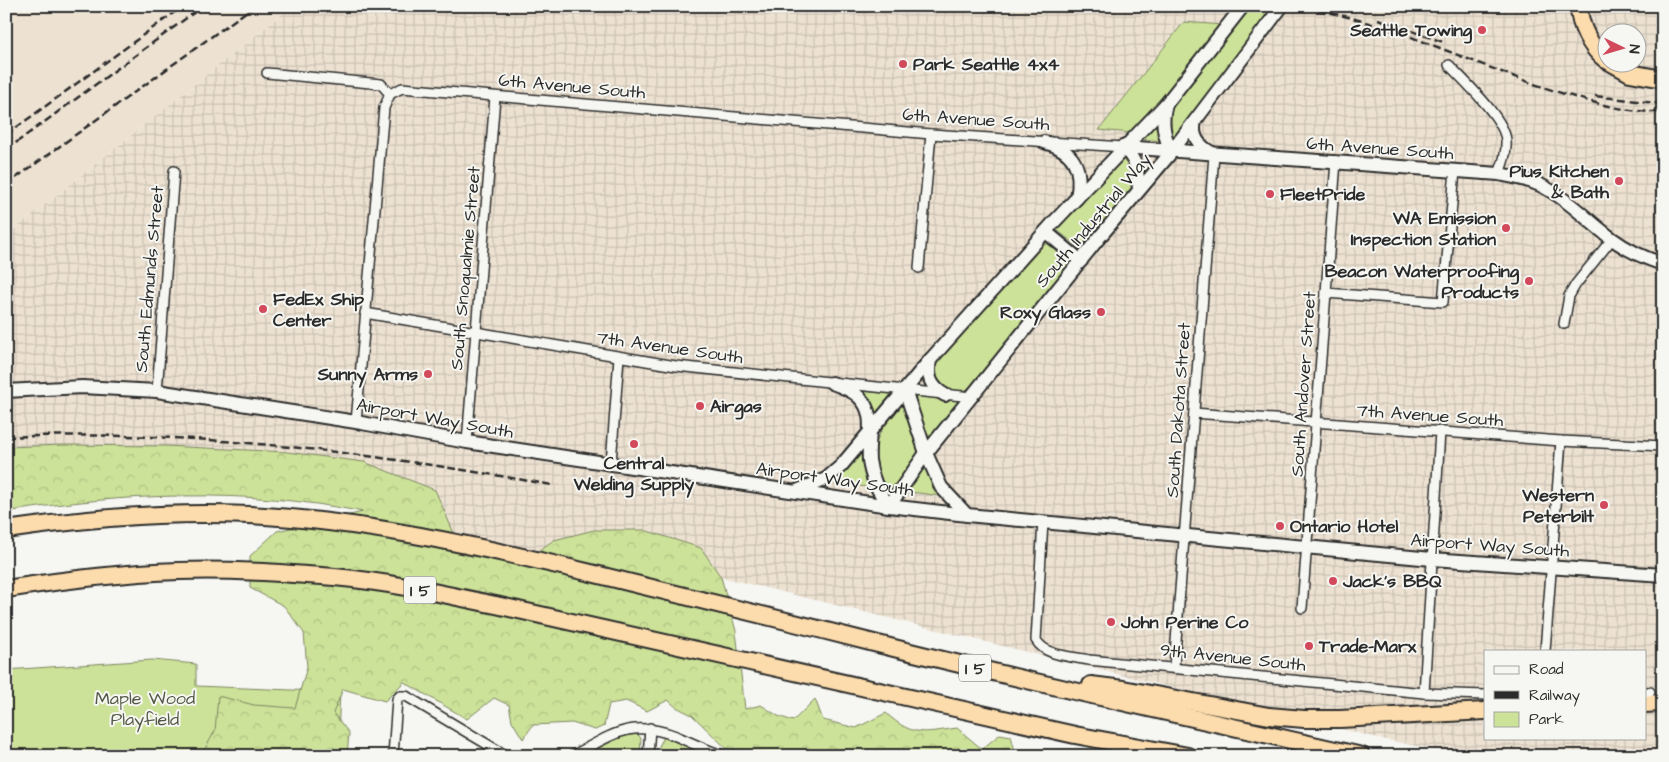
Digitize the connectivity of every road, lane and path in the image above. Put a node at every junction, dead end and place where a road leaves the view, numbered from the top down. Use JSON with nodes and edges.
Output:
{"nodes":[{"id":1,"x":1243,"y":6,"type":"edge"},
{"id":2,"x":1282,"y":6,"type":"edge"},
{"id":3,"x":1579,"y":6,"type":"edge"},
{"id":4,"x":1596,"y":50,"type":"edge"},
{"id":5,"x":1449,"y":65,"type":"dead end"},
{"id":6,"x":1628,"y":72,"type":"edge"},
{"id":7,"x":267,"y":73,"type":"dead end"},
{"id":8,"x":1663,"y":79,"type":"edge"},
{"id":9,"x":390,"y":94,"type":"junction"},
{"id":10,"x":495,"y":97,"type":"junction"},
{"id":11,"x":1166,"y":104,"type":"junction"},
{"id":12,"x":1195,"y":121,"type":"junction"},
{"id":13,"x":931,"y":134,"type":"junction"},
{"id":14,"x":1044,"y":142,"type":"junction"},
{"id":15,"x":1123,"y":147,"type":"junction"},
{"id":16,"x":1172,"y":151,"type":"junction"},
{"id":17,"x":1214,"y":154,"type":"junction"},
{"id":18,"x":1336,"y":161,"type":"junction"},
{"id":19,"x":174,"y":171,"type":"dead end"},
{"id":20,"x":1455,"y":171,"type":"junction"},
{"id":21,"x":1499,"y":174,"type":"junction"},
{"id":22,"x":1139,"y":189,"type":"junction"},
{"id":23,"x":1077,"y":198,"type":"junction"},
{"id":24,"x":1046,"y":232,"type":"junction"},
{"id":25,"x":1612,"y":239,"type":"junction"},
{"id":26,"x":1081,"y":261,"type":"junction"},
{"id":27,"x":1663,"y":264,"type":"edge"},
{"id":28,"x":919,"y":268,"type":"dead end"},
{"id":29,"x":1326,"y":293,"type":"junction"},
{"id":30,"x":365,"y":313,"type":"junction"},
{"id":31,"x":1564,"y":324,"type":"dead end"},
{"id":32,"x":476,"y":332,"type":"junction"},
{"id":33,"x":619,"y":357,"type":"junction"},
{"id":34,"x":930,"y":360,"type":"junction"},
{"id":35,"x":832,"y":382,"type":"junction"},
{"id":36,"x":905,"y":390,"type":"junction"},
{"id":37,"x":6,"y":391,"type":"edge"},
{"id":38,"x":157,"y":391,"type":"junction"},
{"id":39,"x":945,"y":395,"type":"junction"},
{"id":40,"x":972,"y":397,"type":"junction"},
{"id":41,"x":1194,"y":413,"type":"junction"},
{"id":42,"x":356,"y":422,"type":"junction"},
{"id":43,"x":1316,"y":422,"type":"junction"},
{"id":44,"x":870,"y":431,"type":"junction"},
{"id":45,"x":1440,"y":432,"type":"junction"},
{"id":46,"x":1561,"y":441,"type":"junction"},
{"id":47,"x":467,"y":442,"type":"junction"},
{"id":48,"x":1663,"y":446,"type":"edge"},
{"id":49,"x":926,"y":453,"type":"junction"},
{"id":50,"x":611,"y":464,"type":"junction"},
{"id":51,"x":796,"y":491,"type":"junction"},
{"id":52,"x":889,"y":506,"type":"junction"},
{"id":53,"x":967,"y":515,"type":"junction"},
{"id":54,"x":1043,"y":522,"type":"junction"},
{"id":55,"x":6,"y":530,"type":"edge"},
{"id":56,"x":1185,"y":536,"type":"junction"},
{"id":57,"x":1307,"y":548,"type":"junction"},
{"id":58,"x":1432,"y":559,"type":"junction"},
{"id":59,"x":1552,"y":567,"type":"junction"},
{"id":60,"x":1663,"y":576,"type":"edge"},
{"id":61,"x":6,"y":589,"type":"edge"},
{"id":62,"x":1302,"y":608,"type":"dead end"},
{"id":63,"x":1545,"y":650,"type":"edge"},
{"id":64,"x":1174,"y":667,"type":"junction"},
{"id":65,"x":997,"y":674,"type":"junction"},
{"id":66,"x":1424,"y":693,"type":"junction"},
{"id":67,"x":1484,"y":696,"type":"edge"},
{"id":68,"x":1647,"y":696,"type":"edge"},
{"id":69,"x":1663,"y":703,"type":"edge"},
{"id":70,"x":1484,"y":712,"type":"edge"},
{"id":71,"x":650,"y":728,"type":"junction"},
{"id":72,"x":1075,"y":735,"type":"junction"},
{"id":73,"x":392,"y":756,"type":"edge"},
{"id":74,"x":507,"y":756,"type":"edge"},
{"id":75,"x":572,"y":756,"type":"edge"},
{"id":76,"x":648,"y":756,"type":"edge"},
{"id":77,"x":726,"y":756,"type":"edge"},
{"id":78,"x":1134,"y":756,"type":"edge"},
{"id":79,"x":1188,"y":756,"type":"edge"},
{"id":80,"x":1362,"y":756,"type":"edge"}],
"edges":[{"from":1,"to":11,"type":"street","name":"South Industrial Way"},
{"from":2,"to":12,"type":"street","name":"South Industrial Way"},
{"from":3,"to":4,"type":"highway"},
{"from":5,"to":21,"type":"street"},
{"from":6,"to":8,"type":"highway"},
{"from":7,"to":9,"type":"street"},
{"from":9,"to":10,"type":"street","name":"6th Avenue South"},
{"from":9,"to":30,"type":"street"},
{"from":10,"to":13,"type":"street","name":"6th Avenue South"},
{"from":10,"to":32,"type":"street","name":"South Snoqualmie Street"},
{"from":11,"to":15,"type":"street","name":"South Industrial Way"},
{"from":11,"to":16,"type":"street"},
{"from":12,"to":16,"type":"street","name":"South Industrial Way"},
{"from":12,"to":17,"type":"street"},
{"from":13,"to":14,"type":"street","name":"6th Avenue South"},
{"from":13,"to":28,"type":"street"},
{"from":14,"to":15,"type":"street","name":"6th Avenue South"},
{"from":14,"to":23,"type":"street"},
{"from":15,"to":16,"type":"street","name":"6th Avenue South"},
{"from":15,"to":22,"type":"street"},
{"from":15,"to":23,"type":"street","name":"South Industrial Way"},
{"from":16,"to":17,"type":"street","name":"6th Avenue South"},
{"from":16,"to":22,"type":"street","name":"South Industrial Way"},
{"from":17,"to":18,"type":"street","name":"6th Avenue South"},
{"from":17,"to":41,"type":"street","name":"South Dakota Street"},
{"from":18,"to":20,"type":"street","name":"6th Avenue South"},
{"from":18,"to":29,"type":"street","name":"South Andover Street"},
{"from":19,"to":38,"type":"street","name":"South Edmunds Street"},
{"from":20,"to":21,"type":"street","name":"6th Avenue South"},
{"from":20,"to":29,"type":"street"},
{"from":21,"to":25,"type":"street","name":"6th Avenue South"},
{"from":22,"to":26,"type":"street","name":"South Industrial Way"},
{"from":23,"to":24,"type":"street","name":"South Industrial Way"},
{"from":24,"to":26,"type":"street"},
{"from":24,"to":34,"type":"street","name":"South Industrial Way"},
{"from":25,"to":27,"type":"street","name":"6th Avenue South"},
{"from":25,"to":31,"type":"street"},
{"from":26,"to":40,"type":"street","name":"South Industrial Way"},
{"from":29,"to":43,"type":"street","name":"South Andover Street"},
{"from":30,"to":32,"type":"street","name":"7th Avenue South"},
{"from":30,"to":42,"type":"street"},
{"from":32,"to":33,"type":"street","name":"7th Avenue South"},
{"from":32,"to":47,"type":"street","name":"South Snoqualmie Street"},
{"from":33,"to":35,"type":"street","name":"7th Avenue South"},
{"from":33,"to":50,"type":"street"},
{"from":34,"to":36,"type":"street","name":"South Industrial Way"},
{"from":34,"to":39,"type":"street"},
{"from":35,"to":36,"type":"street","name":"7th Avenue South"},
{"from":35,"to":44,"type":"street"},
{"from":36,"to":39,"type":"street","name":"7th Avenue South"},
{"from":36,"to":44,"type":"street","name":"South Industrial Way"},
{"from":36,"to":49,"type":"street"},
{"from":37,"to":38,"type":"street","name":"Airport Way South"},
{"from":38,"to":42,"type":"street","name":"Airport Way South"},
{"from":39,"to":40,"type":"street","name":"7th Avenue South"},
{"from":40,"to":49,"type":"street","name":"South Industrial Way"},
{"from":41,"to":43,"type":"street","name":"7th Avenue South"},
{"from":41,"to":56,"type":"street","name":"South Dakota Street"},
{"from":42,"to":47,"type":"street","name":"Airport Way South"},
{"from":43,"to":45,"type":"street","name":"7th Avenue South"},
{"from":43,"to":57,"type":"street","name":"South Andover Street"},
{"from":44,"to":51,"type":"street","name":"South Industrial Way"},
{"from":44,"to":52,"type":"street"},
{"from":45,"to":46,"type":"street","name":"7th Avenue South"},
{"from":45,"to":58,"type":"street"},
{"from":46,"to":48,"type":"street","name":"7th Avenue South"},
{"from":46,"to":59,"type":"street"},
{"from":47,"to":50,"type":"street","name":"Airport Way South"},
{"from":49,"to":52,"type":"street","name":"South Industrial Way"},
{"from":49,"to":53,"type":"street"},
{"from":50,"to":51,"type":"street","name":"Airport Way South"},
{"from":51,"to":52,"type":"street","name":"Airport Way South"},
{"from":52,"to":53,"type":"street","name":"Airport Way South"},
{"from":53,"to":54,"type":"street","name":"Airport Way South"},
{"from":54,"to":56,"type":"street","name":"Airport Way South"},
{"from":54,"to":64,"type":"street","name":"9th Avenue South"},
{"from":55,"to":65,"type":"highway","number":"I 5"},
{"from":56,"to":57,"type":"street","name":"Airport Way South"},
{"from":56,"to":64,"type":"street","name":"South Dakota Street"},
{"from":57,"to":58,"type":"street","name":"Airport Way South"},
{"from":57,"to":62,"type":"street","name":"South Andover Street"},
{"from":58,"to":59,"type":"street","name":"Airport Way South"},
{"from":58,"to":66,"type":"street"},
{"from":59,"to":60,"type":"street","name":"Airport Way South"},
{"from":59,"to":63,"type":"street"},
{"from":61,"to":72,"type":"highway","number":"I 5"},
{"from":64,"to":66,"type":"street","name":"9th Avenue South"},
{"from":65,"to":70,"type":"highway"},
{"from":65,"to":80,"type":"highway","number":"I 5"},
{"from":66,"to":67,"type":"street","name":"9th Avenue South"},
{"from":68,"to":69,"type":"highway"},
{"from":71,"to":75,"type":"street"},
{"from":71,"to":76,"type":"street"},
{"from":71,"to":77,"type":"street"},
{"from":72,"to":78,"type":"highway"},
{"from":72,"to":79,"type":"highway","number":"I 5"},
{"from":73,"to":74,"type":"street"}]}
